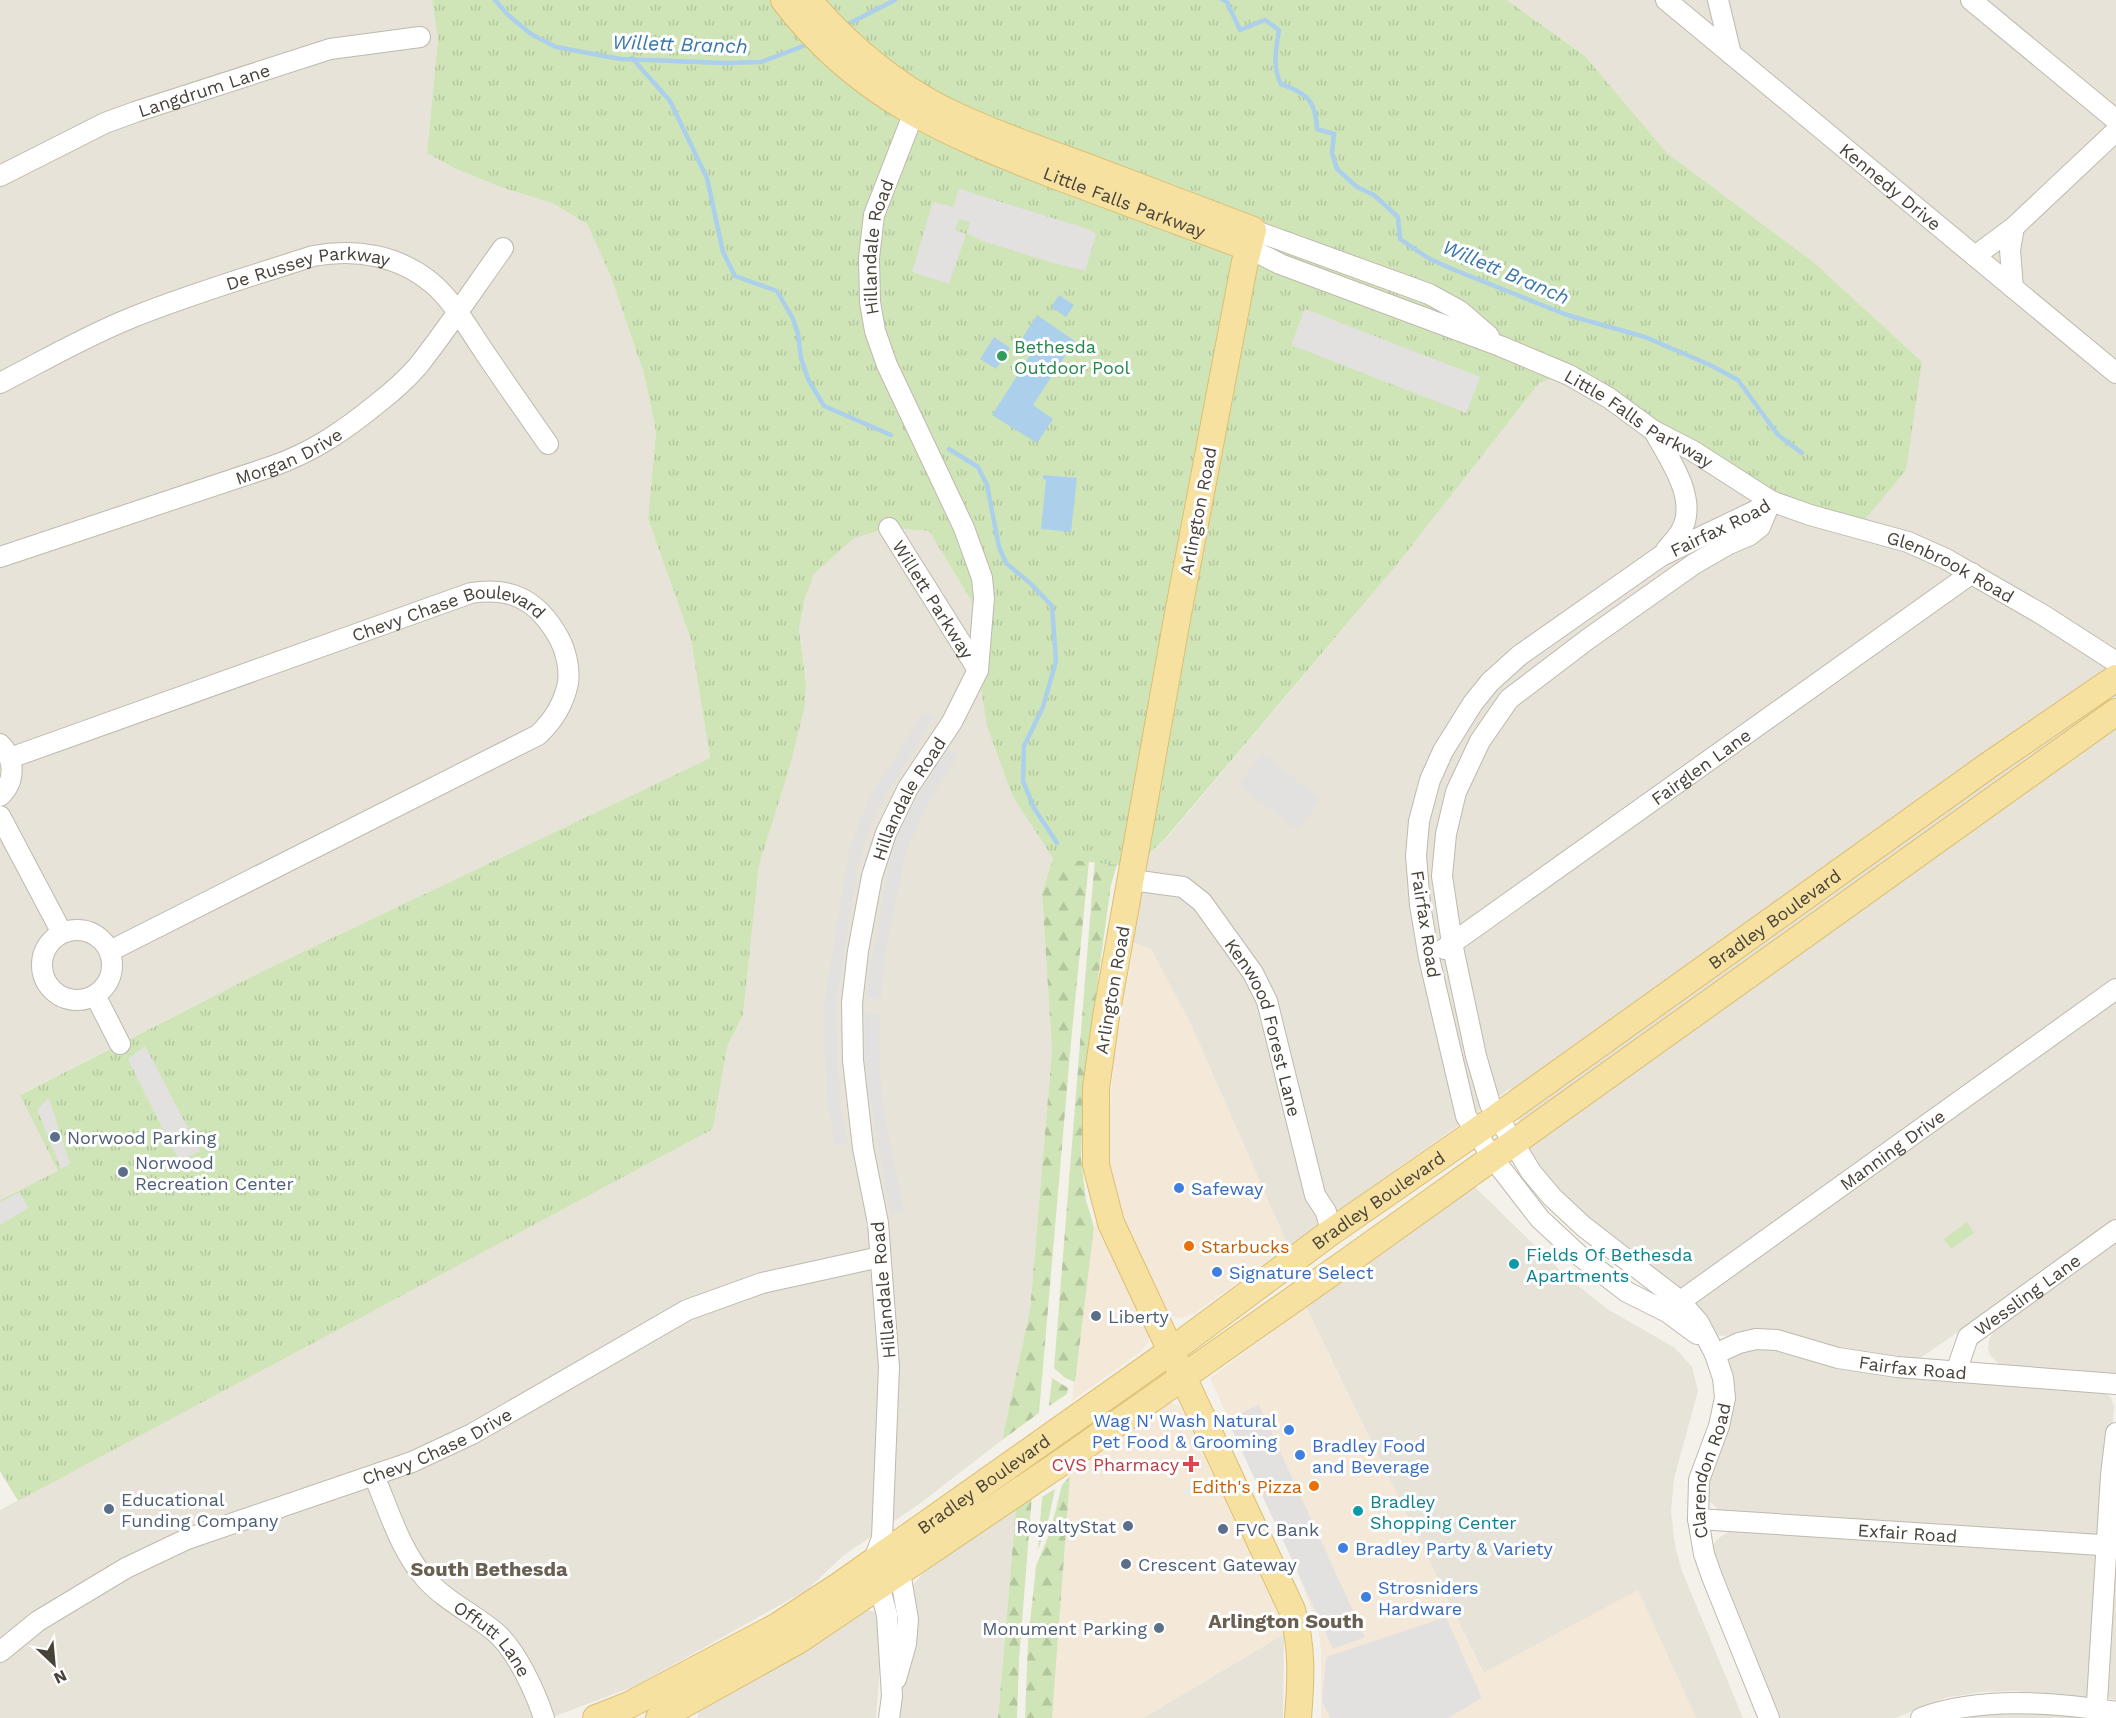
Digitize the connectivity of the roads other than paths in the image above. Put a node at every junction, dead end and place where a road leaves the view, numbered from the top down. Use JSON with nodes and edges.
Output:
{"nodes":[{"id":1,"x":784,"y":0,"type":"edge"},
{"id":2,"x":808,"y":0,"type":"edge"},
{"id":3,"x":1666,"y":0,"type":"edge"},
{"id":4,"x":1719,"y":0,"type":"edge"},
{"id":5,"x":1971,"y":0,"type":"edge"},
{"id":6,"x":420,"y":37,"type":"dead end"},
{"id":7,"x":1731,"y":54,"type":"junction"},
{"id":8,"x":917,"y":105,"type":"junction"},
{"id":9,"x":2116,"y":120,"type":"edge"},
{"id":10,"x":2116,"y":131,"type":"edge"},
{"id":11,"x":0,"y":176,"type":"edge"},
{"id":12,"x":2014,"y":227,"type":"junction"},
{"id":13,"x":1250,"y":238,"type":"junction"},
{"id":14,"x":504,"y":248,"type":"dead end"},
{"id":15,"x":1975,"y":256,"type":"junction"},
{"id":16,"x":2013,"y":288,"type":"junction"},
{"id":17,"x":457,"y":312,"type":"junction"},
{"id":18,"x":2116,"y":373,"type":"edge"},
{"id":19,"x":0,"y":383,"type":"edge"},
{"id":20,"x":1654,"y":431,"type":"junction"},
{"id":21,"x":548,"y":444,"type":"dead end"},
{"id":22,"x":1771,"y":501,"type":"junction"},
{"id":23,"x":889,"y":528,"type":"dead end"},
{"id":24,"x":1661,"y":556,"type":"junction"},
{"id":25,"x":0,"y":557,"type":"edge"},
{"id":26,"x":1972,"y":573,"type":"junction"},
{"id":27,"x":1600,"y":598,"type":"junction"},
{"id":28,"x":1615,"y":620,"type":"junction"},
{"id":29,"x":2116,"y":662,"type":"edge"},
{"id":30,"x":978,"y":670,"type":"junction"},
{"id":31,"x":2116,"y":678,"type":"edge"},
{"id":32,"x":2116,"y":711,"type":"edge"},
{"id":33,"x":5,"y":751,"type":"edge"},
{"id":34,"x":0,"y":796,"type":"edge"},
{"id":35,"x":0,"y":816,"type":"edge"},
{"id":36,"x":1132,"y":880,"type":"junction"},
{"id":37,"x":62,"y":933,"type":"junction"},
{"id":38,"x":1452,"y":944,"type":"junction"},
{"id":39,"x":110,"y":951,"type":"junction"},
{"id":40,"x":1430,"y":958,"type":"junction"},
{"id":41,"x":2116,"y":989,"type":"edge"},
{"id":42,"x":93,"y":1002,"type":"junction"},
{"id":43,"x":120,"y":1044,"type":"dead end"},
{"id":44,"x":1497,"y":1117,"type":"junction"},
{"id":45,"x":1475,"y":1132,"type":"junction"},
{"id":46,"x":1514,"y":1142,"type":"junction"},
{"id":47,"x":1492,"y":1157,"type":"junction"},
{"id":48,"x":1329,"y":1222,"type":"junction"},
{"id":49,"x":2116,"y":1230,"type":"edge"},
{"id":50,"x":880,"y":1257,"type":"junction"},
{"id":51,"x":1674,"y":1307,"type":"junction"},
{"id":52,"x":1171,"y":1351,"type":"junction"},
{"id":53,"x":1715,"y":1354,"type":"junction"},
{"id":54,"x":1956,"y":1372,"type":"junction"},
{"id":55,"x":1183,"y":1377,"type":"junction"},
{"id":56,"x":2116,"y":1384,"type":"edge"},
{"id":57,"x":2116,"y":1433,"type":"edge"},
{"id":58,"x":374,"y":1476,"type":"junction"},
{"id":59,"x":1698,"y":1519,"type":"junction"},
{"id":60,"x":889,"y":1542,"type":"junction"},
{"id":61,"x":2112,"y":1545,"type":"edge"},
{"id":62,"x":873,"y":1562,"type":"junction"},
{"id":63,"x":890,"y":1580,"type":"junction"},
{"id":64,"x":0,"y":1652,"type":"edge"},
{"id":65,"x":686,"y":1712,"type":"edge"},
{"id":66,"x":2116,"y":1712,"type":"edge"},
{"id":67,"x":2096,"y":1713,"type":"edge"},
{"id":68,"x":544,"y":1718,"type":"edge"},
{"id":69,"x":596,"y":1718,"type":"edge"},
{"id":70,"x":659,"y":1718,"type":"edge"},
{"id":71,"x":889,"y":1718,"type":"edge"},
{"id":72,"x":1298,"y":1718,"type":"edge"},
{"id":73,"x":1769,"y":1718,"type":"edge"},
{"id":74,"x":1921,"y":1718,"type":"edge"}],
"edges":[{"from":1,"to":8,"type":"main road","name":"Little Falls Parkway"},
{"from":2,"to":8,"type":"main road","name":"Little Falls Parkway"},
{"from":3,"to":7,"type":"street","name":"Kennedy Drive"},
{"from":4,"to":7,"type":"street"},
{"from":5,"to":9,"type":"street"},
{"from":6,"to":11,"type":"street","name":"Langdrum Lane"},
{"from":7,"to":15,"type":"street","name":"Kennedy Drive"},
{"from":8,"to":13,"type":"main road","name":"Little Falls Parkway"},
{"from":8,"to":30,"type":"street","name":"Hillandale Road"},
{"from":10,"to":12,"type":"street"},
{"from":12,"to":15,"type":"street"},
{"from":12,"to":16,"type":"street"},
{"from":13,"to":20,"type":"street","name":"Little Falls Parkway"},
{"from":13,"to":36,"type":"main road","name":"Arlington Road"},
{"from":14,"to":17,"type":"street","name":"Morgan Drive"},
{"from":15,"to":16,"type":"street","name":"Kennedy Drive"},
{"from":16,"to":18,"type":"street","name":"Kennedy Drive"},
{"from":17,"to":19,"type":"street","name":"De Russey Parkway"},
{"from":17,"to":21,"type":"street","name":"De Russey Parkway"},
{"from":17,"to":25,"type":"street","name":"Morgan Drive"},
{"from":20,"to":22,"type":"street","name":"Little Falls Parkway"},
{"from":20,"to":24,"type":"street"},
{"from":22,"to":24,"type":"street","name":"Fairfax Road"},
{"from":22,"to":26,"type":"street","name":"Glenbrook Road"},
{"from":22,"to":28,"type":"street","name":"Fairfax Road"},
{"from":23,"to":30,"type":"street","name":"Willett Parkway"},
{"from":24,"to":27,"type":"street","name":"Fairfax Road"},
{"from":26,"to":29,"type":"street","name":"Glenbrook Road"},
{"from":26,"to":38,"type":"street","name":"Fairglen Lane"},
{"from":27,"to":28,"type":"street"},
{"from":27,"to":40,"type":"street","name":"Fairfax Road"},
{"from":28,"to":38,"type":"street","name":"Fairfax Road"},
{"from":30,"to":50,"type":"street","name":"Hillandale Road"},
{"from":31,"to":44,"type":"main road","name":"Bradley Boulevard"},
{"from":32,"to":46,"type":"main road","name":"Bradley Boulevard"},
{"from":33,"to":34,"type":"street"},
{"from":33,"to":39,"type":"street","name":"Chevy Chase Boulevard"},
{"from":35,"to":37,"type":"street"},
{"from":36,"to":48,"type":"street","name":"Kenwood Forest Lane"},
{"from":36,"to":52,"type":"main road","name":"Arlington Road"},
{"from":37,"to":39,"type":"street"},
{"from":37,"to":42,"type":"street"},
{"from":38,"to":40,"type":"street","name":"Fairglen Lane"},
{"from":38,"to":44,"type":"street","name":"Fairfax Road"},
{"from":39,"to":42,"type":"street"},
{"from":40,"to":45,"type":"street","name":"Fairfax Road"},
{"from":41,"to":51,"type":"street","name":"Manning Drive"},
{"from":42,"to":43,"type":"street"},
{"from":44,"to":45,"type":"main road","name":"Bradley Boulevard"},
{"from":44,"to":46,"type":"street","name":"Fairfax Road"},
{"from":45,"to":47,"type":"street","name":"Fairfax Road"},
{"from":45,"to":48,"type":"main road","name":"Bradley Boulevard"},
{"from":46,"to":47,"type":"main road","name":"Bradley Boulevard"},
{"from":46,"to":51,"type":"street","name":"Fairfax Road"},
{"from":47,"to":51,"type":"street","name":"Fairfax Road"},
{"from":47,"to":55,"type":"main road","name":"Bradley Boulevard"},
{"from":48,"to":52,"type":"main road","name":"Bradley Boulevard"},
{"from":49,"to":54,"type":"street","name":"Wessling Lane"},
{"from":50,"to":58,"type":"street","name":"Chevy Chase Drive"},
{"from":50,"to":60,"type":"street","name":"Hillandale Road"},
{"from":51,"to":53,"type":"street","name":"Fairfax Road"},
{"from":52,"to":55,"type":"main road","name":"Arlington Road"},
{"from":52,"to":60,"type":"main road","name":"Bradley Boulevard"},
{"from":53,"to":54,"type":"street","name":"Fairfax Road"},
{"from":53,"to":59,"type":"street","name":"Clarendon Road"},
{"from":54,"to":56,"type":"street","name":"Fairfax Road"},
{"from":55,"to":63,"type":"main road","name":"Bradley Boulevard"},
{"from":55,"to":72,"type":"main road","name":"Arlington Road"},
{"from":57,"to":61,"type":"street"},
{"from":58,"to":64,"type":"street","name":"Chevy Chase Drive"},
{"from":58,"to":68,"type":"street","name":"Offutt Lane"},
{"from":59,"to":61,"type":"street","name":"Exfair Road"},
{"from":59,"to":73,"type":"street","name":"Clarendon Road"},
{"from":60,"to":62,"type":"main road","name":"Bradley Boulevard"},
{"from":60,"to":63,"type":"street","name":"Hillandale Road"},
{"from":61,"to":67,"type":"street"},
{"from":62,"to":63,"type":"street"},
{"from":62,"to":69,"type":"main road","name":"Bradley Boulevard"},
{"from":63,"to":65,"type":"main road","name":"Bradley Boulevard"},
{"from":63,"to":71,"type":"street"},
{"from":65,"to":70,"type":"main road","name":"Bradley Boulevard"},
{"from":66,"to":67,"type":"street"},
{"from":67,"to":74,"type":"street"}]}
